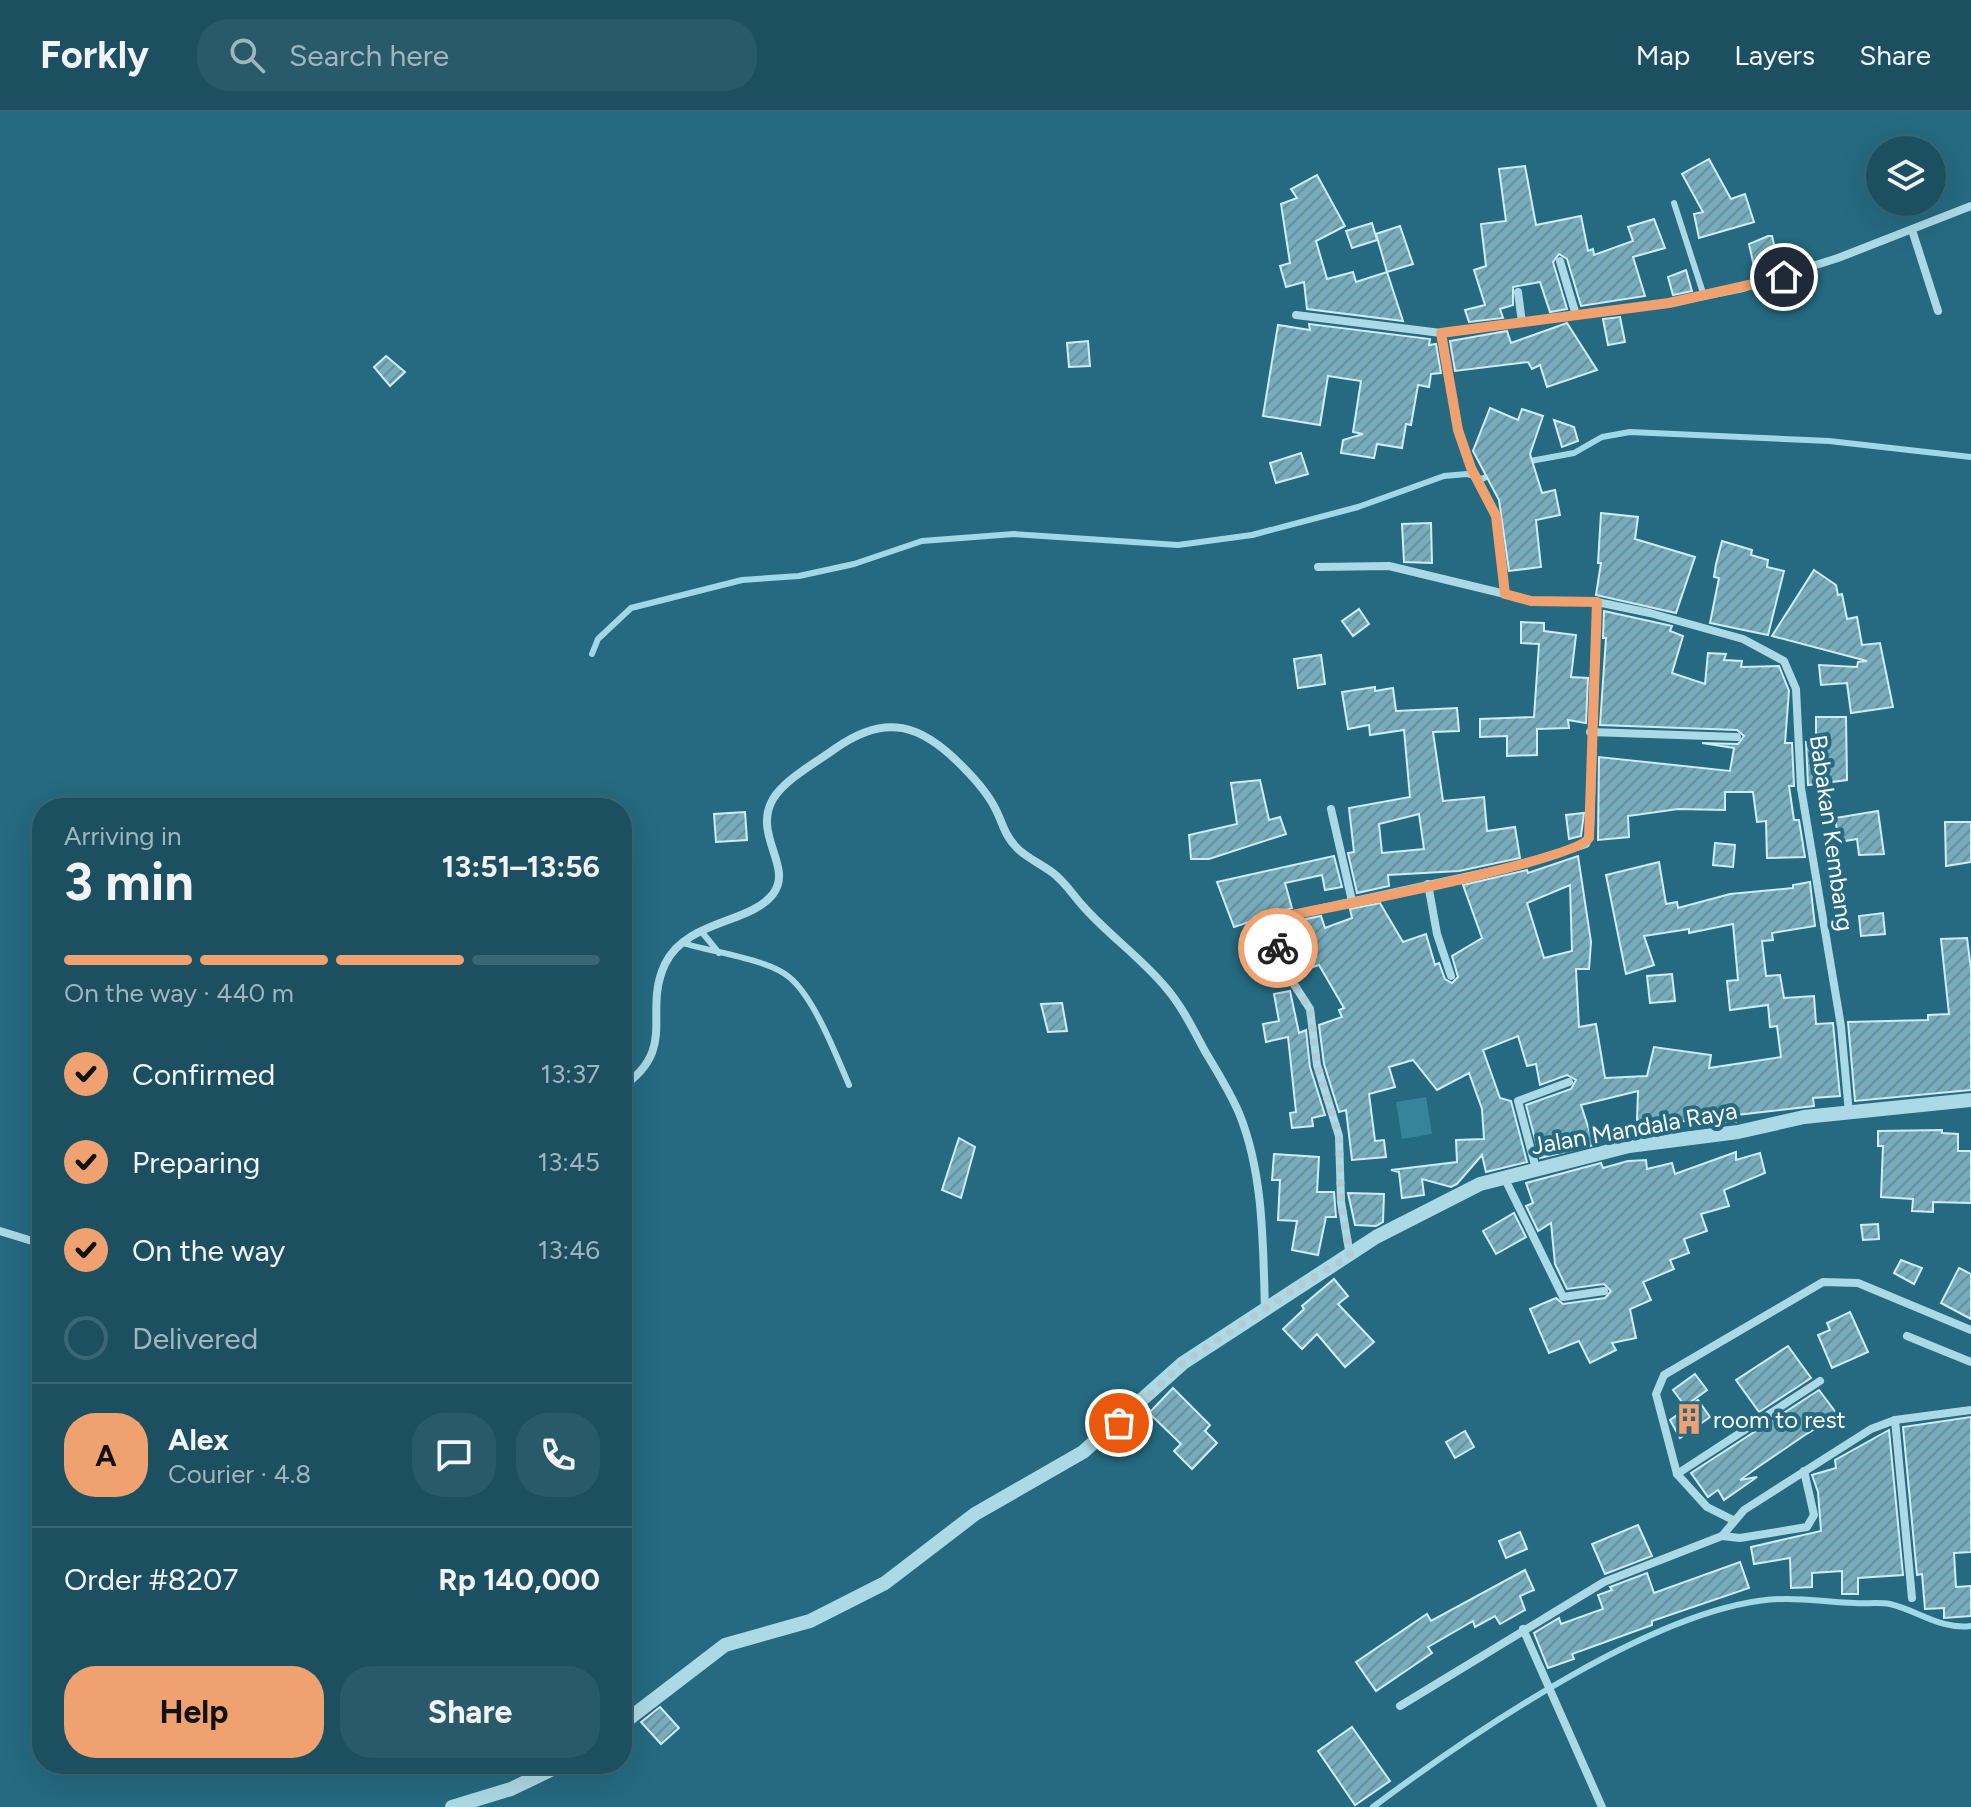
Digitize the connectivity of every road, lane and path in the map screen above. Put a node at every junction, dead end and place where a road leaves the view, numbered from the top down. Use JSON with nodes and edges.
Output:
{"nodes":[{"id":1,"x":1674,"y":203,"type":"dead end"},
{"id":2,"x":1971,"y":206,"type":"edge"},
{"id":3,"x":1912,"y":230,"type":"junction"},
{"id":4,"x":1560,"y":261,"type":"dead end"},
{"id":5,"x":1518,"y":292,"type":"dead end"},
{"id":6,"x":1704,"y":296,"type":"junction"},
{"id":7,"x":1938,"y":311,"type":"dead end"},
{"id":8,"x":1296,"y":315,"type":"dead end"},
{"id":9,"x":1576,"y":315,"type":"junction"},
{"id":10,"x":1522,"y":323,"type":"junction"},
{"id":11,"x":1441,"y":333,"type":"junction"},
{"id":12,"x":1318,"y":567,"type":"dead end"},
{"id":13,"x":1505,"y":594,"type":"junction"},
{"id":14,"x":1597,"y":602,"type":"junction"},
{"id":15,"x":1590,"y":732,"type":"junction"},
{"id":16,"x":1737,"y":737,"type":"dead end"},
{"id":17,"x":1331,"y":809,"type":"dead end"},
{"id":18,"x":1428,"y":884,"type":"junction"},
{"id":19,"x":1352,"y":901,"type":"junction"},
{"id":20,"x":701,"y":931,"type":"junction"},
{"id":21,"x":683,"y":943,"type":"junction"},
{"id":22,"x":721,"y":955,"type":"junction"},
{"id":23,"x":1451,"y":976,"type":"dead end"},
{"id":24,"x":632,"y":1080,"type":"edge"},
{"id":25,"x":1569,"y":1082,"type":"dead end"},
{"id":26,"x":849,"y":1085,"type":"dead end"},
{"id":27,"x":1971,"y":1100,"type":"edge"},
{"id":28,"x":1849,"y":1113,"type":"junction"},
{"id":29,"x":1536,"y":1169,"type":"junction"},
{"id":30,"x":1504,"y":1177,"type":"junction"},
{"id":31,"x":0,"y":1231,"type":"edge"},
{"id":32,"x":32,"y":1241,"type":"edge"},
{"id":33,"x":1350,"y":1256,"type":"junction"},
{"id":34,"x":1604,"y":1291,"type":"dead end"},
{"id":35,"x":1265,"y":1311,"type":"junction"},
{"id":36,"x":1971,"y":1330,"type":"edge"},
{"id":37,"x":1907,"y":1336,"type":"dead end"},
{"id":38,"x":1971,"y":1362,"type":"edge"},
{"id":39,"x":1820,"y":1381,"type":"dead end"},
{"id":40,"x":1971,"y":1410,"type":"edge"},
{"id":41,"x":1895,"y":1420,"type":"junction"},
{"id":42,"x":1804,"y":1471,"type":"junction"},
{"id":43,"x":1677,"y":1474,"type":"junction"},
{"id":44,"x":1733,"y":1520,"type":"junction"},
{"id":45,"x":1722,"y":1536,"type":"junction"},
{"id":46,"x":1912,"y":1598,"type":"dead end"},
{"id":47,"x":1523,"y":1629,"type":"junction"},
{"id":48,"x":1400,"y":1706,"type":"dead end"},
{"id":49,"x":632,"y":1716,"type":"edge"},
{"id":50,"x":542,"y":1774,"type":"edge"},
{"id":51,"x":452,"y":1807,"type":"edge"},
{"id":52,"x":1602,"y":1807,"type":"edge"}],
"edges":[{"from":1,"to":6,"type":"lane"},
{"from":2,"to":3,"type":"street"},
{"from":3,"to":6,"type":"street"},
{"from":3,"to":7,"type":"street"},
{"from":4,"to":9,"type":"street"},
{"from":5,"to":10,"type":"street"},
{"from":6,"to":9,"type":"street"},
{"from":8,"to":11,"type":"street"},
{"from":9,"to":10,"type":"street"},
{"from":10,"to":11,"type":"street"},
{"from":11,"to":13,"type":"street"},
{"from":12,"to":13,"type":"street","name":"Babakan Kembang"},
{"from":13,"to":14,"type":"street","name":"Babakan Kembang"},
{"from":14,"to":15,"type":"street"},
{"from":14,"to":28,"type":"street","name":"Babakan Kembang"},
{"from":15,"to":16,"type":"street"},
{"from":15,"to":18,"type":"street"},
{"from":17,"to":19,"type":"street"},
{"from":18,"to":19,"type":"street"},
{"from":18,"to":23,"type":"street"},
{"from":19,"to":33,"type":"street"},
{"from":20,"to":21,"type":"street"},
{"from":20,"to":22,"type":"lane"},
{"from":20,"to":35,"type":"street"},
{"from":21,"to":22,"type":"lane"},
{"from":21,"to":24,"type":"street"},
{"from":22,"to":26,"type":"lane"},
{"from":25,"to":29,"type":"street"},
{"from":27,"to":28,"type":"street","name":"Jalan Mandala Raya"},
{"from":28,"to":29,"type":"street","name":"Jalan Mandala Raya"},
{"from":29,"to":30,"type":"street","name":"Jalan Mandala Raya"},
{"from":30,"to":33,"type":"street","name":"Jalan Mandala Raya"},
{"from":30,"to":34,"type":"street"},
{"from":31,"to":32,"type":"street"},
{"from":33,"to":35,"type":"street","name":"Jalan Mandala Raya"},
{"from":35,"to":49,"type":"street","name":"Jalan Mandala Raya"},
{"from":36,"to":43,"type":"street"},
{"from":37,"to":38,"type":"street"},
{"from":39,"to":43,"type":"street"},
{"from":40,"to":41,"type":"street"},
{"from":41,"to":42,"type":"street"},
{"from":41,"to":46,"type":"street"},
{"from":42,"to":44,"type":"street"},
{"from":42,"to":45,"type":"street"},
{"from":43,"to":44,"type":"street"},
{"from":44,"to":45,"type":"street"},
{"from":45,"to":47,"type":"street"},
{"from":47,"to":48,"type":"street"},
{"from":47,"to":52,"type":"street"},
{"from":50,"to":51,"type":"street"}]}
